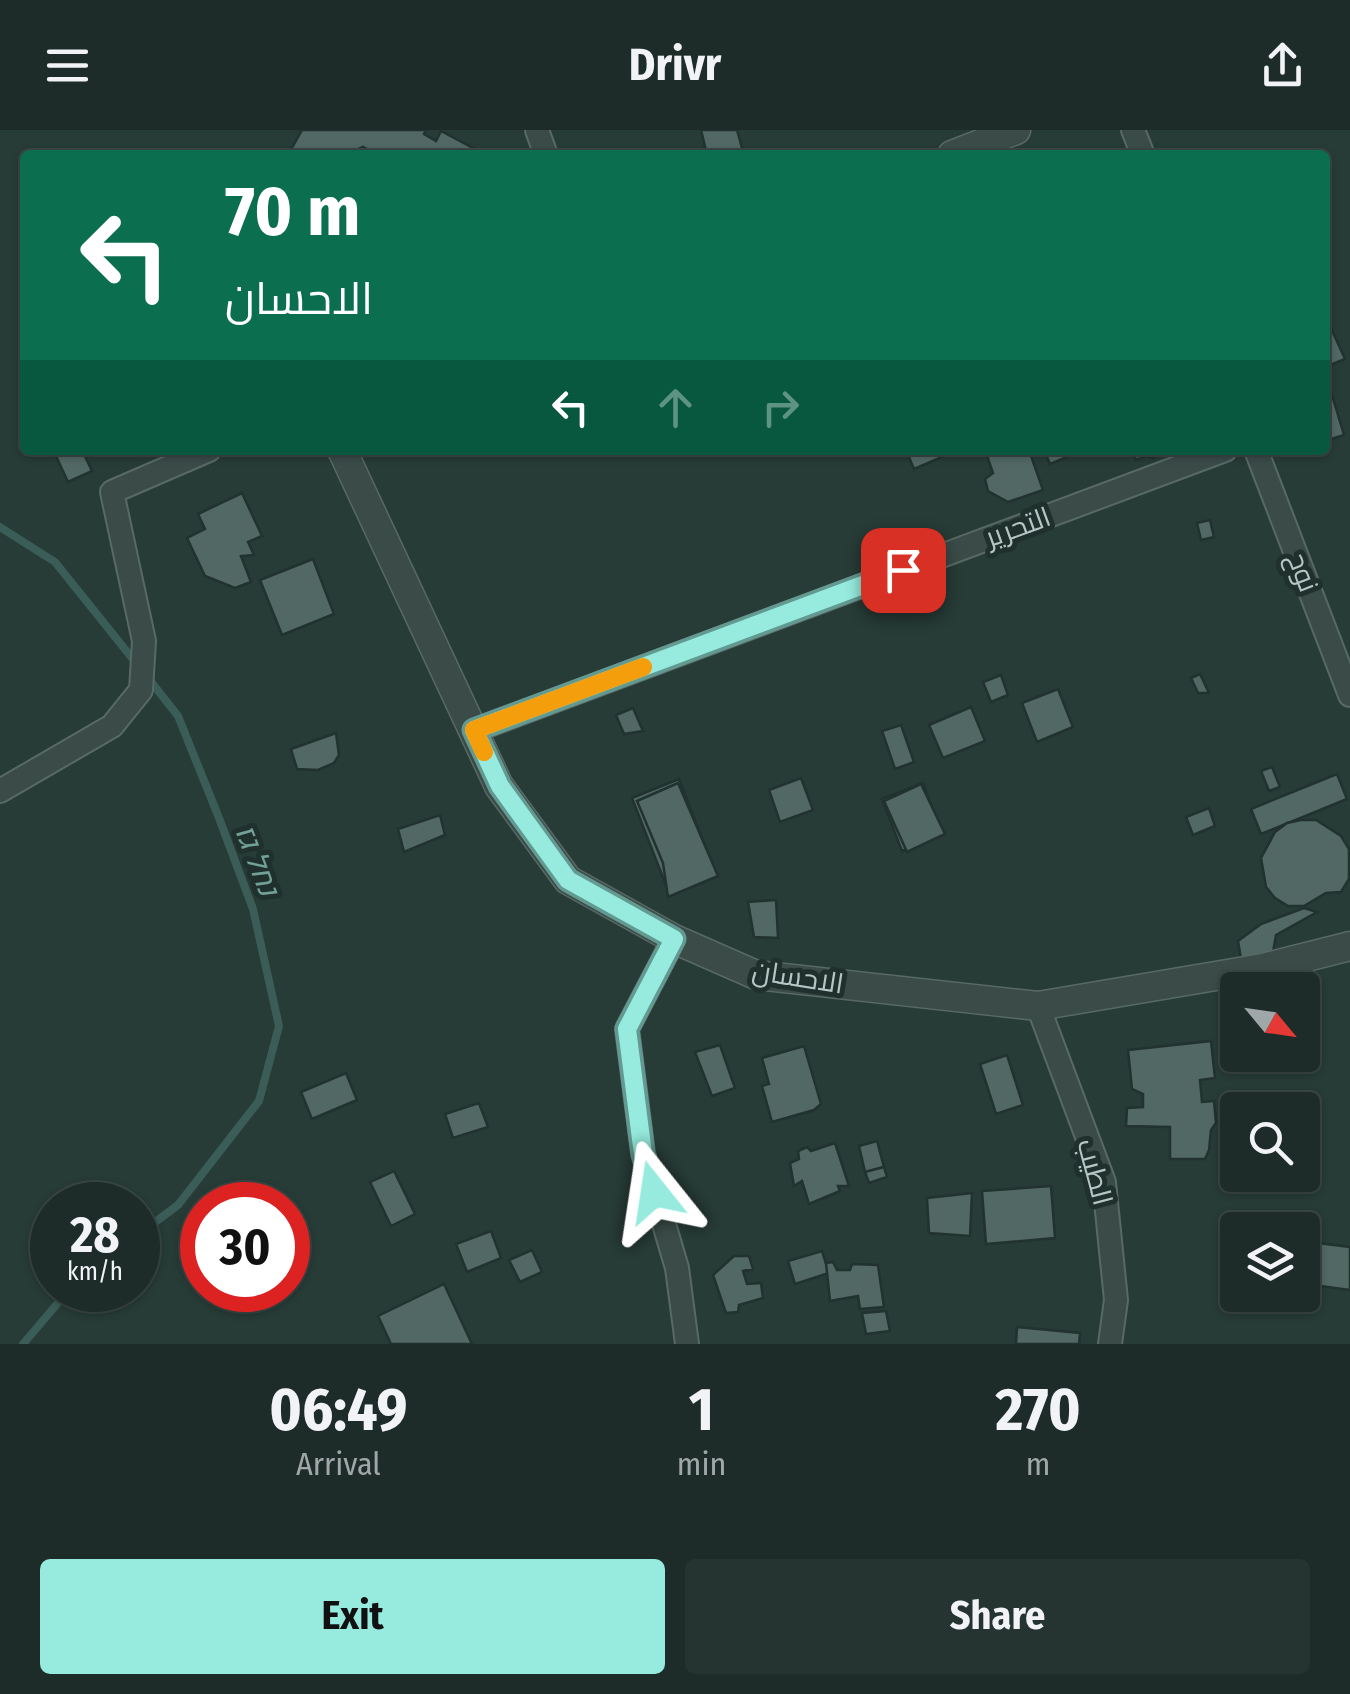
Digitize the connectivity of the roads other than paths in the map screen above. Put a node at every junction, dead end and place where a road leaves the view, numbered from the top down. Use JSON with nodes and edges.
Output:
{"nodes":[{"id":1,"x":1016,"y":130,"type":"edge"},
{"id":2,"x":965,"y":150,"type":"edge"},
{"id":3,"x":198,"y":455,"type":"edge"},
{"id":4,"x":344,"y":455,"type":"edge"},
{"id":5,"x":1212,"y":455,"type":"edge"},
{"id":6,"x":1258,"y":455,"type":"edge"},
{"id":7,"x":1350,"y":695,"type":"edge"},
{"id":8,"x":474,"y":730,"type":"junction"},
{"id":9,"x":0,"y":791,"type":"edge"},
{"id":10,"x":674,"y":939,"type":"junction"},
{"id":11,"x":1350,"y":946,"type":"edge"},
{"id":12,"x":1038,"y":1006,"type":"junction"},
{"id":13,"x":687,"y":1344,"type":"edge"},
{"id":14,"x":1110,"y":1344,"type":"edge"}],
"edges":[{"from":1,"to":2,"type":"street"},
{"from":3,"to":9,"type":"street"},
{"from":4,"to":8,"type":"street","name":"الاحسان"},
{"from":5,"to":8,"type":"street","name":"التحرير"},
{"from":6,"to":7,"type":"street","name":"نوح"},
{"from":8,"to":10,"type":"street","name":"الاحسان"},
{"from":10,"to":12,"type":"street","name":"الاحسان"},
{"from":10,"to":13,"type":"street"},
{"from":11,"to":12,"type":"street","name":"الاحسان"},
{"from":12,"to":14,"type":"street","name":"الطيب"}]}
